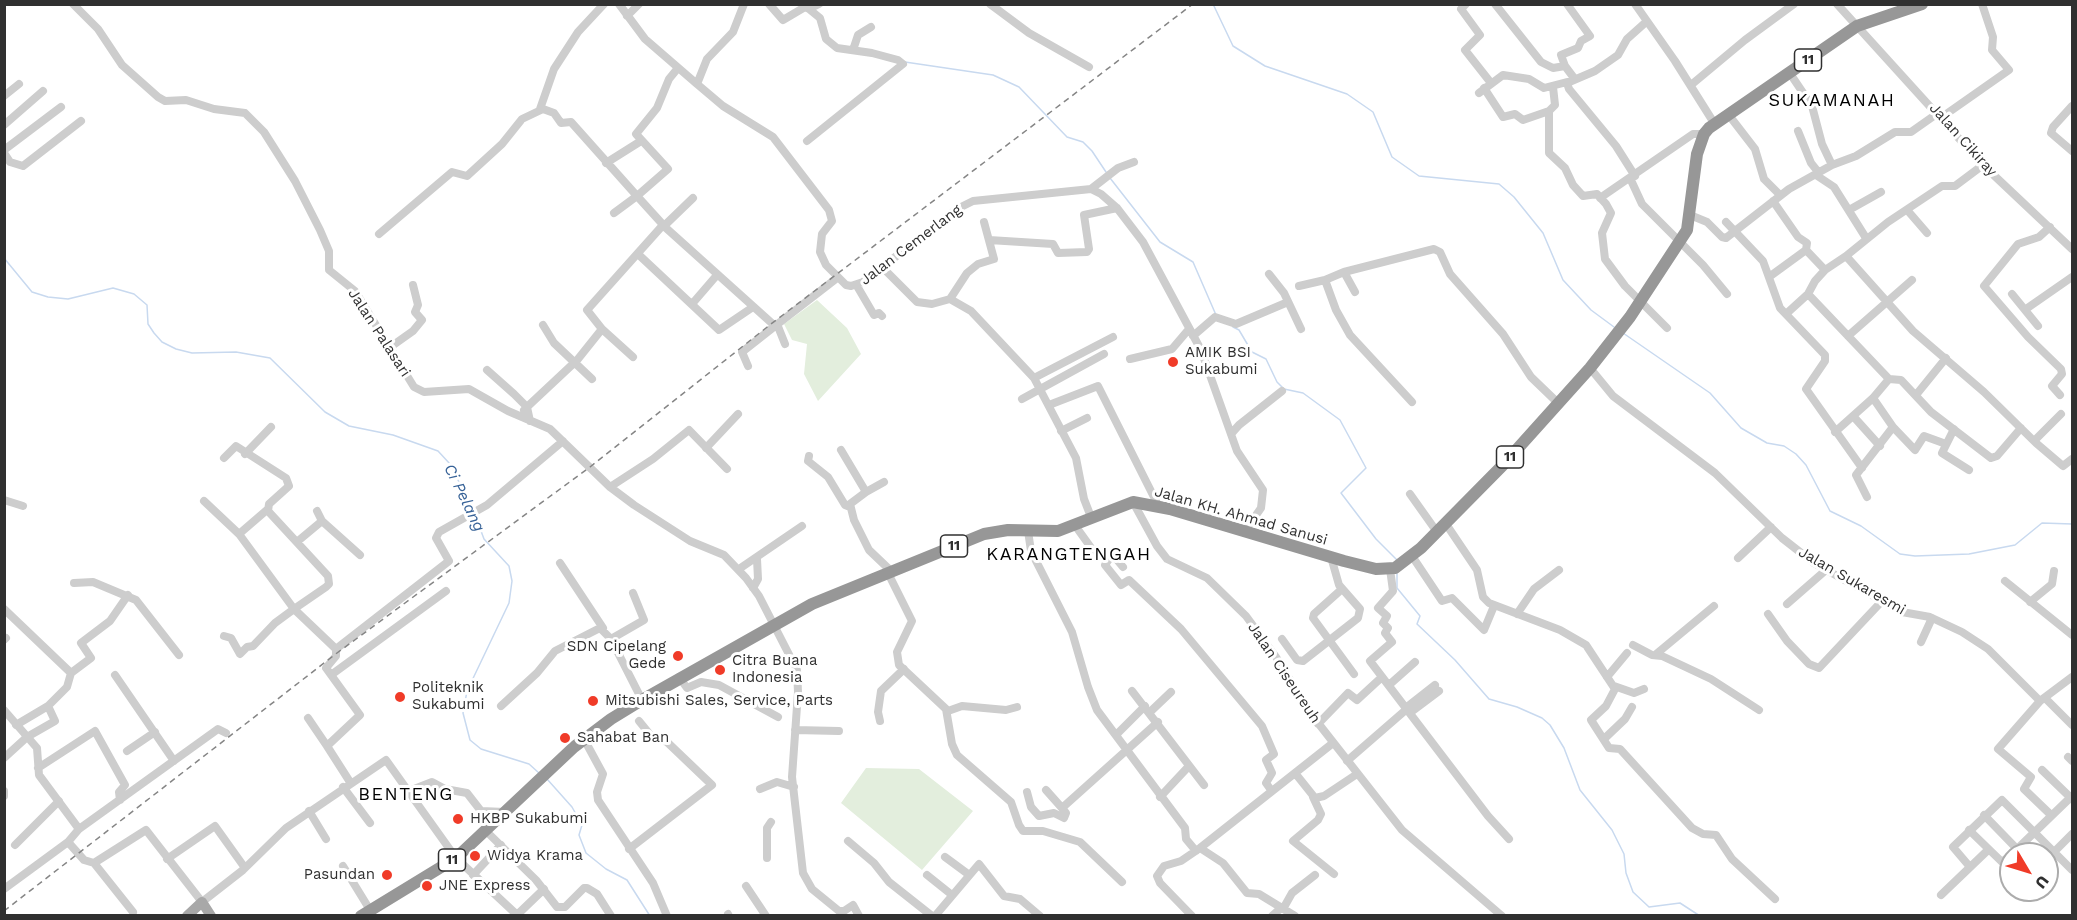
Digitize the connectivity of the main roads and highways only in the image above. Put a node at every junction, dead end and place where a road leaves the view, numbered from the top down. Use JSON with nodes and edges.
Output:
{"nodes":[{"id":1,"x":1922,"y":4,"type":"edge"},
{"id":2,"x":366,"y":913,"type":"edge"},
{"id":3,"x":187,"y":915,"type":"edge"},
{"id":4,"x":211,"y":915,"type":"edge"}],
"edges":[{"from":1,"to":2,"type":"highway","name":"Jalan KH. Ahmad Sanusi","number":"11"},
{"from":3,"to":4,"type":"main road"}]}
